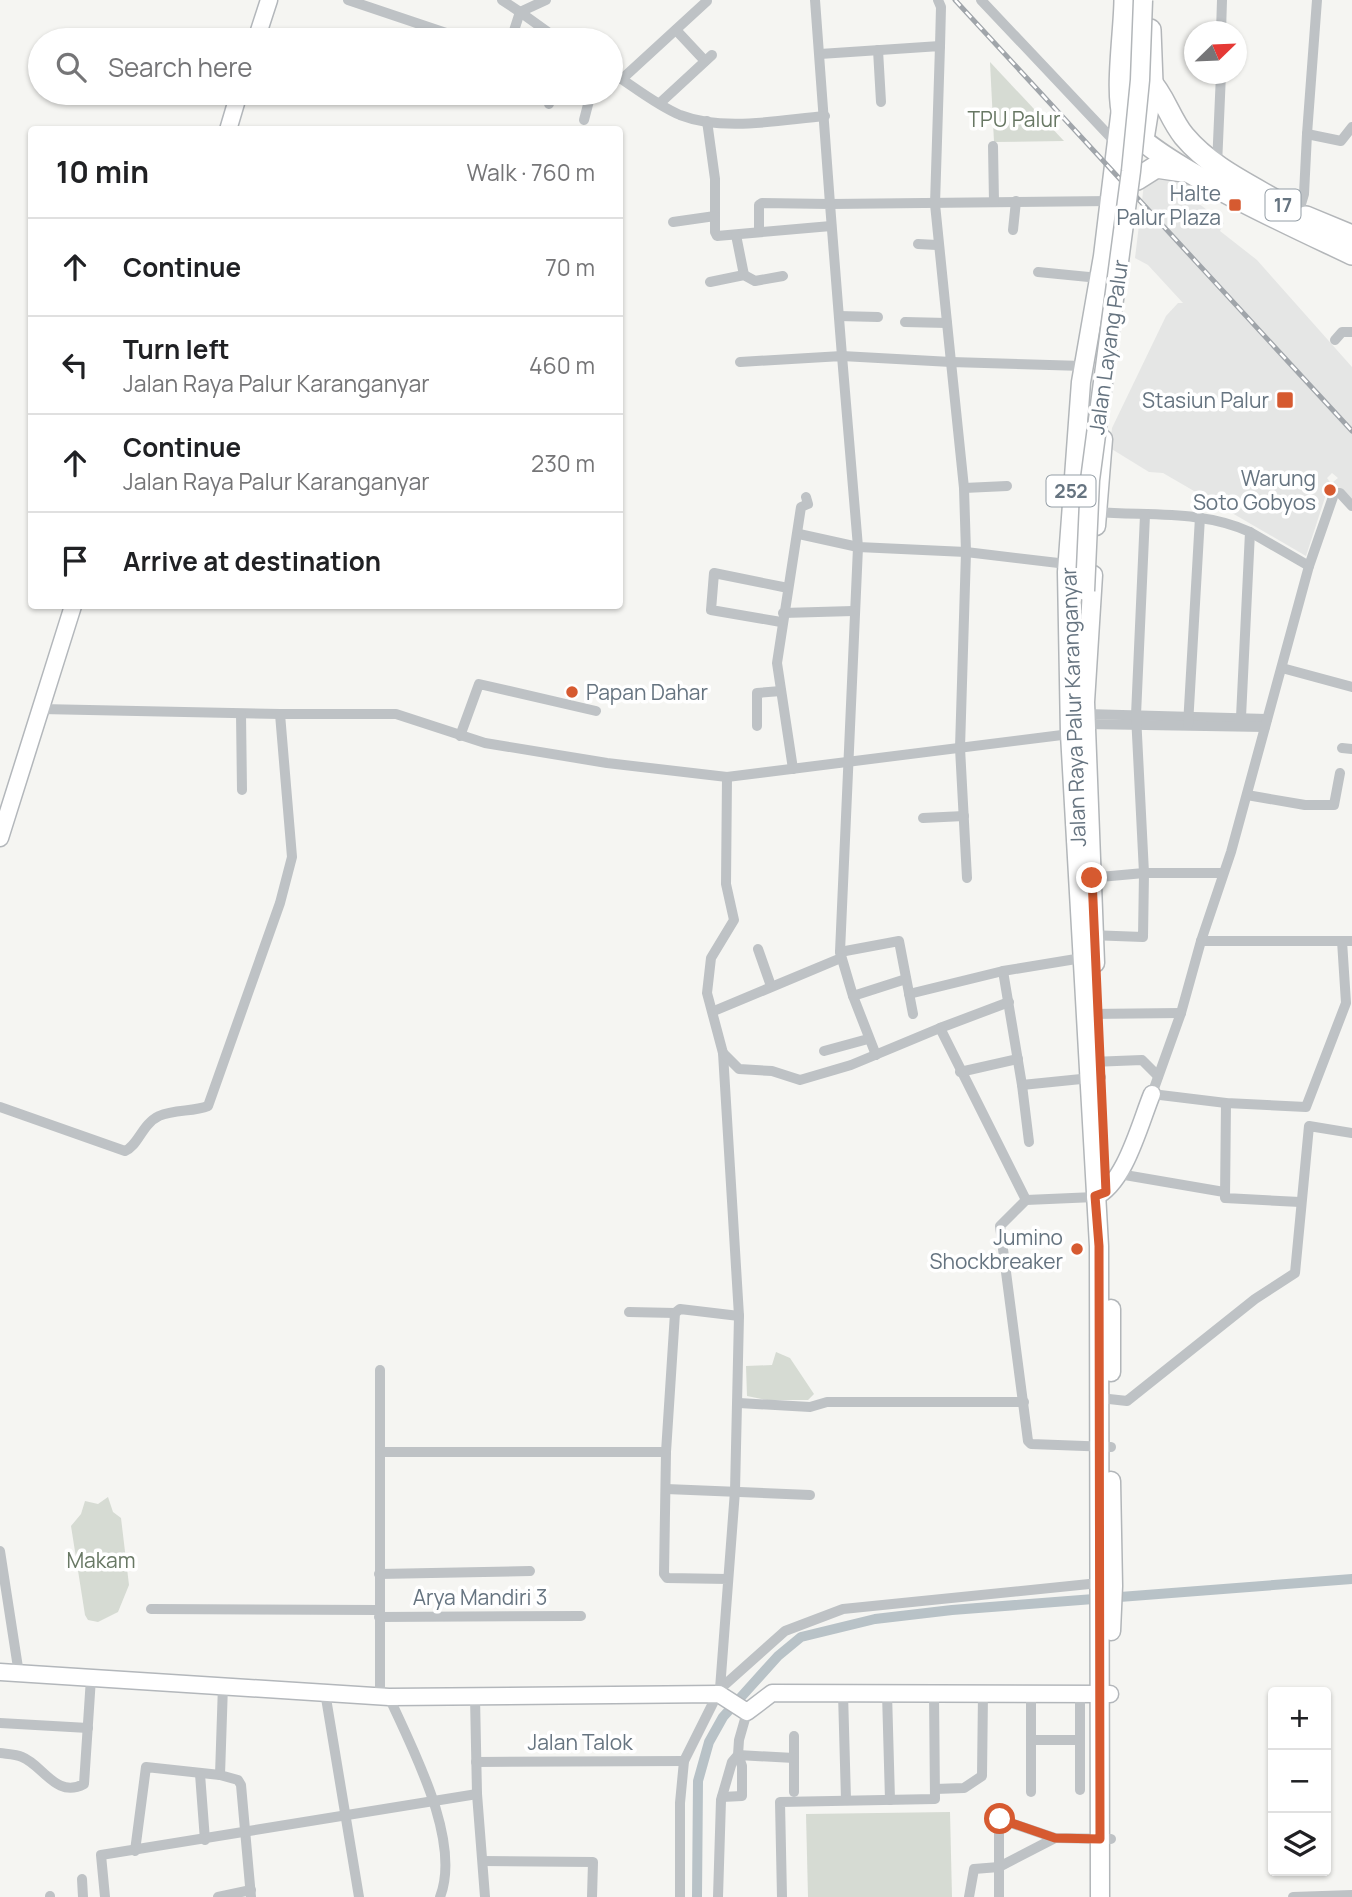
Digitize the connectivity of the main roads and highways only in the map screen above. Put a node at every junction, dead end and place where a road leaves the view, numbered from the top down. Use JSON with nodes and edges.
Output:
{"nodes":[{"id":1,"x":1125,"y":0,"type":"edge"},
{"id":2,"x":1136,"y":0,"type":"edge"},
{"id":3,"x":1143,"y":0,"type":"edge"},
{"id":4,"x":1151,"y":0,"type":"edge"},
{"id":5,"x":1124,"y":48,"type":"junction"},
{"id":6,"x":1149,"y":50,"type":"junction"},
{"id":7,"x":1122,"y":78,"type":"junction"},
{"id":8,"x":1152,"y":83,"type":"junction"},
{"id":9,"x":1121,"y":108,"type":"junction"},
{"id":10,"x":1143,"y":139,"type":"junction"},
{"id":11,"x":1192,"y":174,"type":"junction"},
{"id":12,"x":1137,"y":179,"type":"junction"},
{"id":13,"x":1352,"y":236,"type":"edge"},
{"id":14,"x":1352,"y":254,"type":"edge"},
{"id":15,"x":1103,"y":256,"type":"junction"},
{"id":16,"x":1127,"y":260,"type":"junction"},
{"id":17,"x":1081,"y":591,"type":"junction"},
{"id":18,"x":1077,"y":693,"type":"junction"},
{"id":19,"x":1086,"y":878,"type":"junction"},
{"id":20,"x":1105,"y":1839,"type":"junction"},
{"id":21,"x":1100,"y":1897,"type":"edge"},
{"id":22,"x":1110,"y":1897,"type":"edge"}],
"edges":[{"from":1,"to":5,"type":"highway"},
{"from":2,"to":17,"type":"main road","name":"Jalan Layang Palur","number":"252"},
{"from":3,"to":17,"type":"main road","name":"Jalan Layang Palur","number":"252","bridge":true},
{"from":4,"to":6,"type":"highway","number":"17"},
{"from":5,"to":6,"type":"highway"},
{"from":5,"to":7,"type":"highway"},
{"from":6,"to":8,"type":"highway","number":"17"},
{"from":7,"to":8,"type":"highway"},
{"from":7,"to":9,"type":"highway"},
{"from":8,"to":10,"type":"highway"},
{"from":8,"to":13,"type":"highway","number":"17"},
{"from":9,"to":10,"type":"highway","number":"17"},
{"from":9,"to":15,"type":"main road","name":"Jalan Raya Palur Karanganyar","number":"252"},
{"from":10,"to":11,"type":"highway","number":"17"},
{"from":10,"to":12,"type":"main road","name":"Jalan Raya Palur Karanganyar","number":"252"},
{"from":11,"to":12,"type":"highway"},
{"from":11,"to":14,"type":"highway","number":"17"},
{"from":12,"to":16,"type":"main road","name":"Jalan Raya Palur Karanganyar","number":"252"},
{"from":15,"to":16,"type":"main road"},
{"from":15,"to":18,"type":"main road","name":"Jalan Raya Palur Karanganyar","number":"252"},
{"from":16,"to":18,"type":"main road","name":"Jalan Raya Palur Karanganyar","number":"252"},
{"from":17,"to":18,"type":"main road","name":"Jalan Layang Palur"},
{"from":18,"to":19,"type":"main road","name":"Jalan Raya Palur Karanganyar","number":"252"},
{"from":18,"to":19,"type":"main road","name":"Jalan Raya Palur Karanganyar","number":"252"},
{"from":19,"to":20,"type":"main road","name":"Jalan Raya Palur Karanganyar","number":"252"},
{"from":20,"to":21,"type":"main road","name":"Jalan Raya Palur Karanganyar","number":"252"},
{"from":20,"to":22,"type":"main road","name":"Jalan Raya Palur Karanganyar","number":"252"}]}
